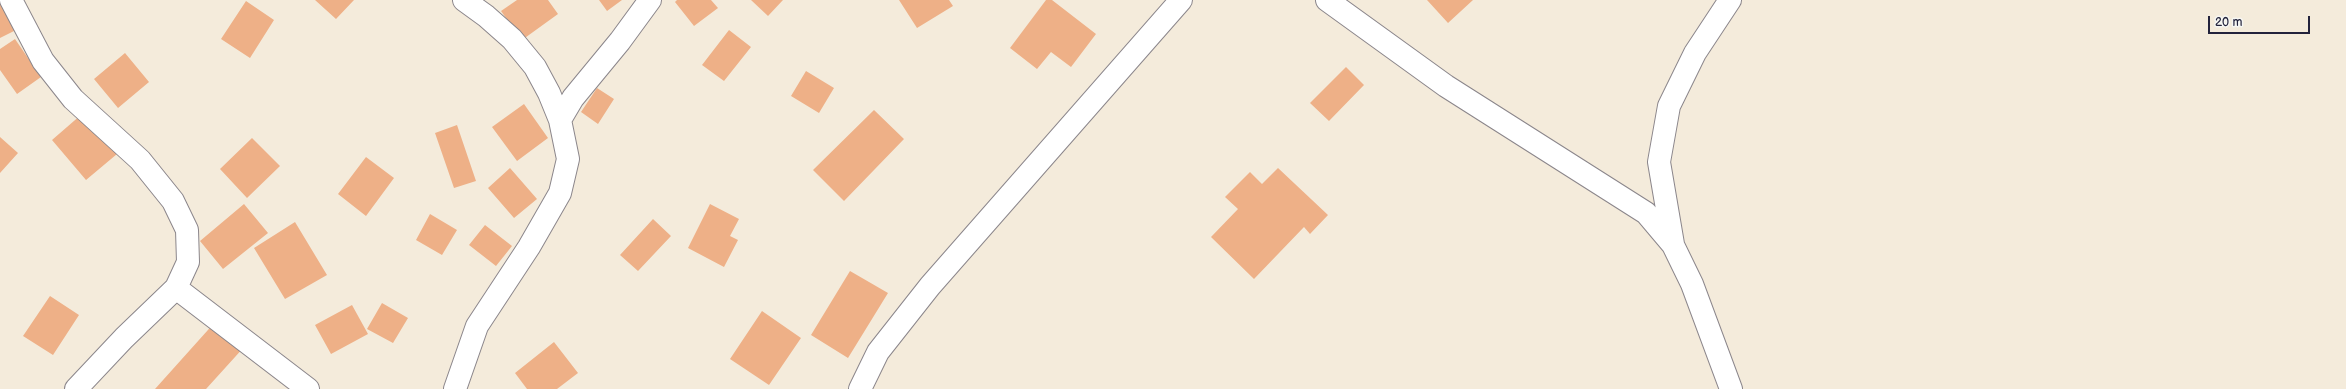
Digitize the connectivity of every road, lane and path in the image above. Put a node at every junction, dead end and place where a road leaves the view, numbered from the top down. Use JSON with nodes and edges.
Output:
{"nodes":[{"id":1,"x":11,"y":0,"type":"edge"},
{"id":2,"x":464,"y":0,"type":"edge"},
{"id":3,"x":650,"y":0,"type":"edge"},
{"id":4,"x":1181,"y":0,"type":"edge"},
{"id":5,"x":1326,"y":0,"type":"edge"},
{"id":6,"x":1730,"y":0,"type":"edge"},
{"id":7,"x":487,"y":8,"type":"edge"},
{"id":8,"x":560,"y":120,"type":"junction"},
{"id":9,"x":1673,"y":245,"type":"junction"},
{"id":10,"x":176,"y":288,"type":"junction"},
{"id":11,"x":76,"y":389,"type":"edge"},
{"id":12,"x":308,"y":389,"type":"edge"},
{"id":13,"x":455,"y":389,"type":"edge"},
{"id":14,"x":860,"y":389,"type":"edge"},
{"id":15,"x":1731,"y":389,"type":"edge"}],
"edges":[{"from":1,"to":10,"type":"street"},
{"from":2,"to":7,"type":"street"},
{"from":3,"to":8,"type":"street"},
{"from":4,"to":14,"type":"street"},
{"from":5,"to":9,"type":"street"},
{"from":6,"to":9,"type":"street"},
{"from":7,"to":8,"type":"street"},
{"from":8,"to":13,"type":"street"},
{"from":9,"to":15,"type":"street"},
{"from":10,"to":11,"type":"street"},
{"from":10,"to":12,"type":"street"}]}
